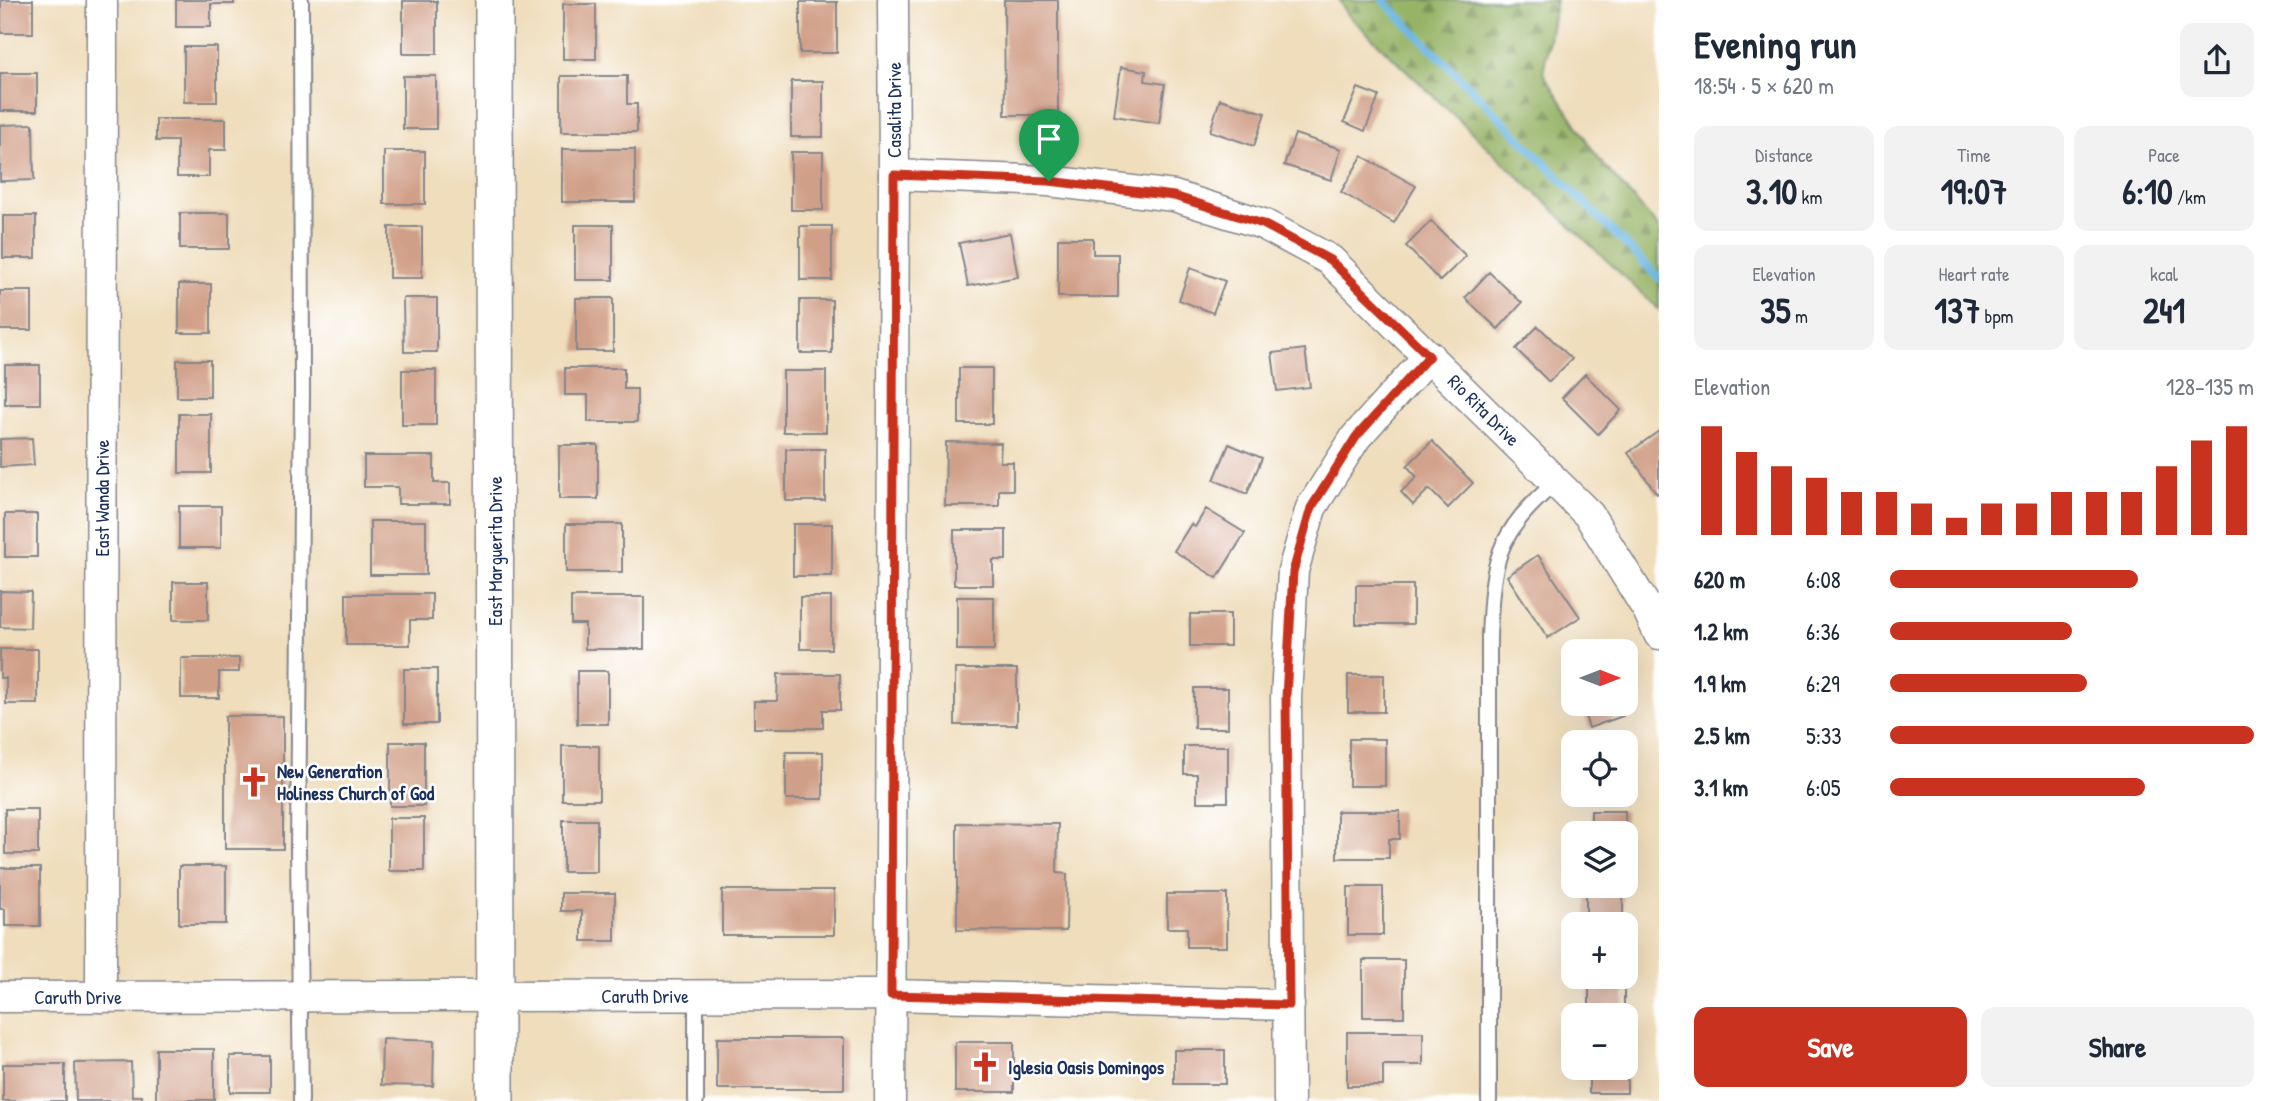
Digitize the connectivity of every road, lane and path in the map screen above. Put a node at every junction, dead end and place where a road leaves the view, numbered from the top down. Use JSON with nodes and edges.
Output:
{"nodes":[{"id":1,"x":102,"y":0,"type":"edge"},
{"id":2,"x":301,"y":0,"type":"edge"},
{"id":3,"x":494,"y":0,"type":"edge"},
{"id":4,"x":893,"y":0,"type":"edge"},
{"id":5,"x":894,"y":175,"type":"junction"},
{"id":6,"x":1429,"y":356,"type":"junction"},
{"id":7,"x":1556,"y":482,"type":"junction"},
{"id":8,"x":1659,"y":634,"type":"edge"},
{"id":9,"x":891,"y":995,"type":"junction"},
{"id":10,"x":696,"y":996,"type":"junction"},
{"id":11,"x":0,"y":997,"type":"edge"},
{"id":12,"x":102,"y":997,"type":"junction"},
{"id":13,"x":302,"y":997,"type":"junction"},
{"id":14,"x":496,"y":997,"type":"junction"},
{"id":15,"x":1289,"y":1005,"type":"junction"},
{"id":16,"x":301,"y":1101,"type":"edge"},
{"id":17,"x":495,"y":1101,"type":"edge"},
{"id":18,"x":696,"y":1101,"type":"edge"},
{"id":19,"x":890,"y":1101,"type":"edge"},
{"id":20,"x":1289,"y":1101,"type":"edge"},
{"id":21,"x":1489,"y":1101,"type":"edge"}],
"edges":[{"from":1,"to":12,"type":"street","name":"East Wanda Drive"},
{"from":2,"to":13,"type":"lane"},
{"from":3,"to":14,"type":"street","name":"East Marguerita Drive"},
{"from":4,"to":5,"type":"street","name":"Casalita Drive"},
{"from":5,"to":6,"type":"street","name":"Rio Rita Drive"},
{"from":5,"to":9,"type":"street","name":"Casalita Drive"},
{"from":6,"to":7,"type":"street","name":"Rio Rita Drive"},
{"from":6,"to":15,"type":"street"},
{"from":7,"to":8,"type":"street","name":"Rio Rita Drive"},
{"from":7,"to":21,"type":"lane"},
{"from":9,"to":10,"type":"street","name":"Caruth Drive"},
{"from":9,"to":15,"type":"street","name":"Caruth Drive"},
{"from":9,"to":19,"type":"street","name":"Casalita Drive"},
{"from":10,"to":14,"type":"street","name":"Caruth Drive"},
{"from":10,"to":18,"type":"lane"},
{"from":11,"to":12,"type":"street","name":"Caruth Drive"},
{"from":12,"to":13,"type":"street","name":"Caruth Drive"},
{"from":13,"to":14,"type":"street","name":"Caruth Drive"},
{"from":13,"to":16,"type":"lane"},
{"from":14,"to":17,"type":"street","name":"East Marguerita Drive"},
{"from":15,"to":20,"type":"street"}]}
